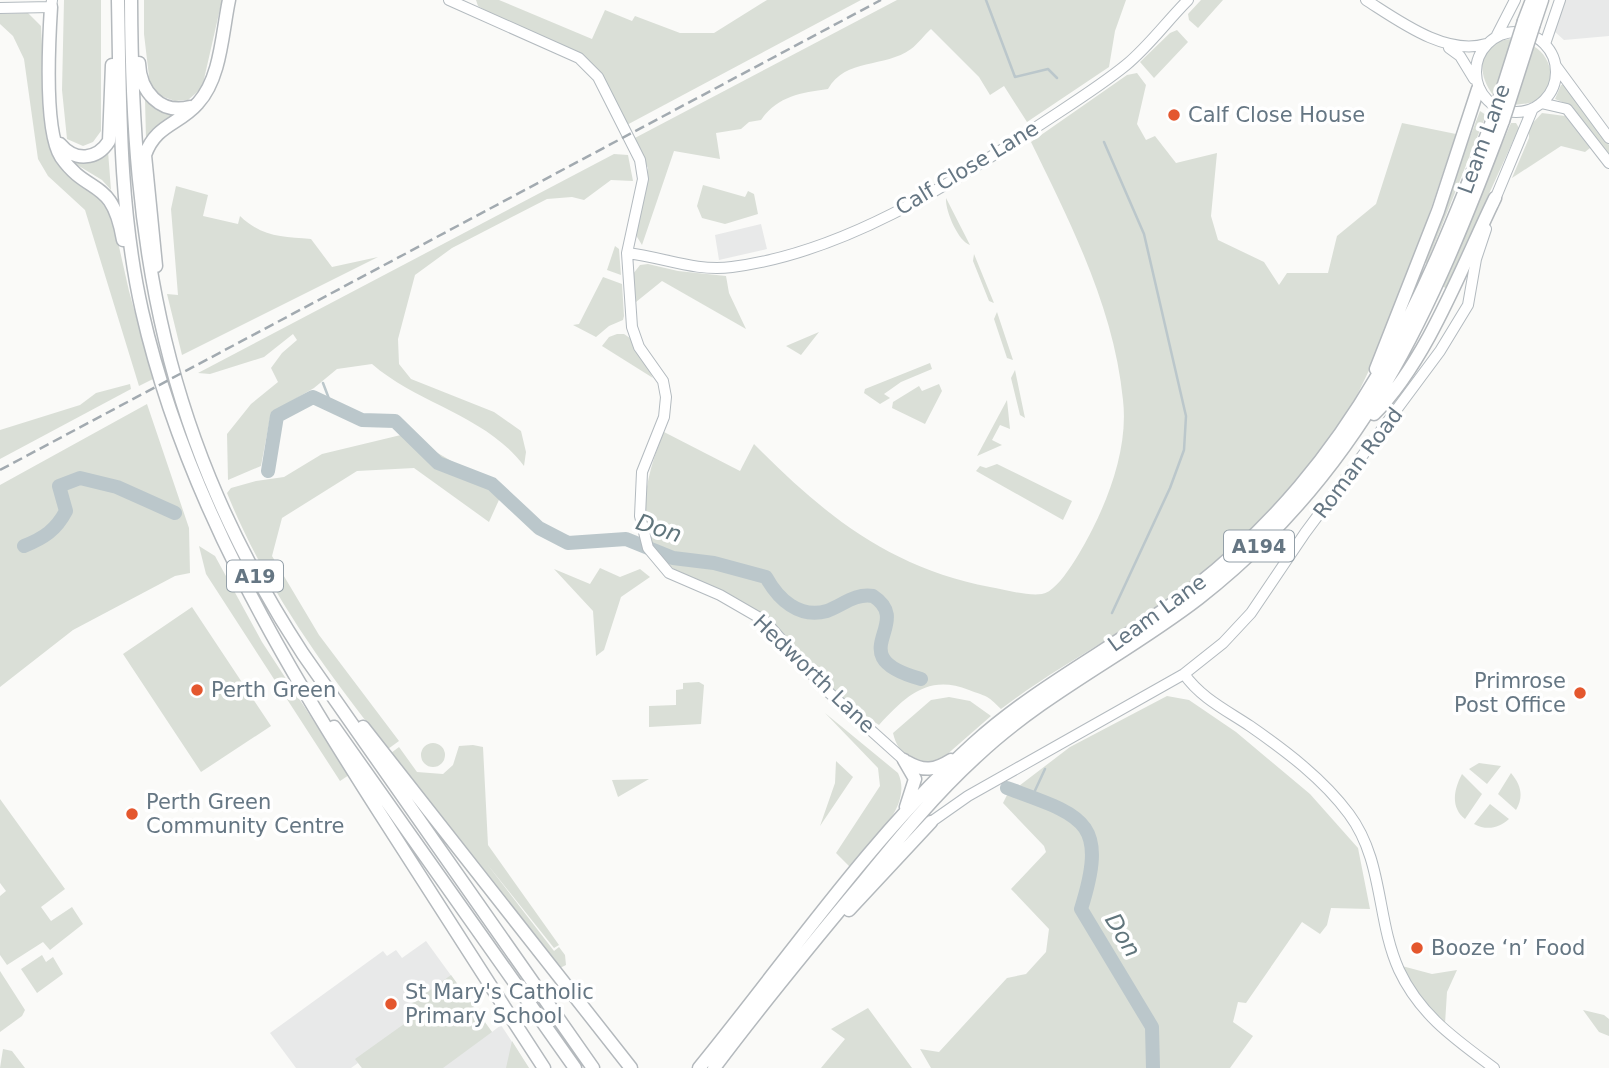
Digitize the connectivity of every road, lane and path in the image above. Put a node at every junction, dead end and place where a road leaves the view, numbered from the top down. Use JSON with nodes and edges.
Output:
{"nodes":[{"id":1,"x":118,"y":0,"type":"edge"},
{"id":2,"x":134,"y":0,"type":"edge"},
{"id":3,"x":229,"y":0,"type":"edge"},
{"id":4,"x":449,"y":0,"type":"edge"},
{"id":5,"x":1188,"y":0,"type":"edge"},
{"id":6,"x":1366,"y":0,"type":"edge"},
{"id":7,"x":1515,"y":0,"type":"edge"},
{"id":8,"x":1532,"y":0,"type":"edge"},
{"id":9,"x":1542,"y":0,"type":"edge"},
{"id":10,"x":1560,"y":0,"type":"edge"},
{"id":11,"x":52,"y":3,"type":"edge"},
{"id":12,"x":0,"y":8,"type":"edge"},
{"id":13,"x":1529,"y":23,"type":"junction"},
{"id":14,"x":119,"y":31,"type":"junction"},
{"id":15,"x":1497,"y":36,"type":"junction"},
{"id":16,"x":1437,"y":39,"type":"junction"},
{"id":17,"x":1486,"y":44,"type":"junction"},
{"id":18,"x":1545,"y":44,"type":"junction"},
{"id":19,"x":1556,"y":66,"type":"junction"},
{"id":20,"x":1477,"y":85,"type":"junction"},
{"id":21,"x":197,"y":105,"type":"junction"},
{"id":22,"x":1537,"y":106,"type":"junction"},
{"id":23,"x":1498,"y":120,"type":"junction"},
{"id":24,"x":54,"y":135,"type":"junction"},
{"id":25,"x":1609,"y":138,"type":"edge"},
{"id":26,"x":1609,"y":163,"type":"edge"},
{"id":27,"x":1495,"y":198,"type":"junction"},
{"id":28,"x":628,"y":253,"type":"junction"},
{"id":29,"x":155,"y":304,"type":"junction"},
{"id":30,"x":142,"y":310,"type":"junction"},
{"id":31,"x":1364,"y":402,"type":"junction"},
{"id":32,"x":1359,"y":429,"type":"junction"},
{"id":33,"x":277,"y":643,"type":"junction"},
{"id":34,"x":303,"y":654,"type":"junction"},
{"id":35,"x":1184,"y":674,"type":"junction"},
{"id":36,"x":1020,"y":714,"type":"junction"},
{"id":37,"x":974,"y":748,"type":"junction"},
{"id":38,"x":904,"y":760,"type":"junction"},
{"id":39,"x":931,"y":822,"type":"joint"},
{"id":40,"x":896,"y":825,"type":"junction"},
{"id":41,"x":781,"y":981,"type":"junction"},
{"id":42,"x":544,"y":1068,"type":"edge"},
{"id":43,"x":575,"y":1068,"type":"edge"},
{"id":44,"x":593,"y":1068,"type":"edge"},
{"id":45,"x":631,"y":1068,"type":"edge"},
{"id":46,"x":699,"y":1068,"type":"edge"},
{"id":47,"x":715,"y":1068,"type":"edge"},
{"id":48,"x":1494,"y":1068,"type":"edge"}],
"edges":[{"from":1,"to":14,"type":"highway","number":"A19"},
{"from":2,"to":21,"type":"highway"},
{"from":2,"to":29,"type":"highway","number":"A19"},
{"from":3,"to":21,"type":"highway"},
{"from":4,"to":28,"type":"street","name":"Hedworth Lane"},
{"from":5,"to":28,"type":"street","name":"Calf Close Lane"},
{"from":6,"to":16,"type":"street"},
{"from":7,"to":15,"type":"street"},
{"from":8,"to":13,"type":"highway","name":"Leam Lane","number":"A194"},
{"from":9,"to":13,"type":"highway","name":"Leam Lane","number":"A194"},
{"from":10,"to":18,"type":"street"},
{"from":11,"to":12,"type":"street"},
{"from":11,"to":24,"type":"highway"},
{"from":13,"to":23,"type":"highway","name":"Leam Lane","number":"A194","bridge":true},
{"from":14,"to":24,"type":"highway"},
{"from":14,"to":30,"type":"highway","number":"A19"},
{"from":15,"to":17,"type":"street"},
{"from":15,"to":18,"type":"street"},
{"from":16,"to":17,"type":"street"},
{"from":16,"to":20,"type":"street"},
{"from":17,"to":20,"type":"street"},
{"from":18,"to":19,"type":"street"},
{"from":19,"to":22,"type":"street"},
{"from":19,"to":25,"type":"street"},
{"from":20,"to":22,"type":"street"},
{"from":20,"to":31,"type":"highway","number":"A194"},
{"from":21,"to":29,"type":"highway"},
{"from":22,"to":26,"type":"street"},
{"from":22,"to":27,"type":"street","name":"Roman Road"},
{"from":23,"to":31,"type":"highway","name":"Leam Lane","number":"A194"},
{"from":23,"to":32,"type":"highway","name":"Leam Lane","number":"A194"},
{"from":24,"to":30,"type":"highway"},
{"from":27,"to":32,"type":"highway","number":"A194"},
{"from":27,"to":35,"type":"street","name":"Roman Road"},
{"from":28,"to":38,"type":"street","name":"Hedworth Lane"},
{"from":29,"to":34,"type":"highway","number":"A19"},
{"from":30,"to":33,"type":"highway","number":"A19"},
{"from":31,"to":36,"type":"highway","name":"Leam Lane","number":"A194"},
{"from":32,"to":36,"type":"highway","name":"Leam Lane","number":"A194"},
{"from":33,"to":42,"type":"highway"},
{"from":33,"to":43,"type":"highway","number":"A19"},
{"from":34,"to":44,"type":"highway","number":"A19"},
{"from":34,"to":45,"type":"highway"},
{"from":35,"to":39,"type":"street","name":"Roman Road"},
{"from":35,"to":48,"type":"street"},
{"from":36,"to":37,"type":"highway","name":"Leam Lane","number":"A194"},
{"from":37,"to":38,"type":"highway","number":"A194"},
{"from":37,"to":40,"type":"highway","name":"Leam Lane","number":"A194"},
{"from":37,"to":41,"type":"highway","name":"Leam Lane","number":"A194"},
{"from":38,"to":40,"type":"highway","number":"A194"},
{"from":39,"to":41,"type":"highway"},
{"from":40,"to":46,"type":"highway","name":"Leam Lane","number":"A194"},
{"from":41,"to":47,"type":"highway","name":"Leam Lane","number":"A194"}]}
